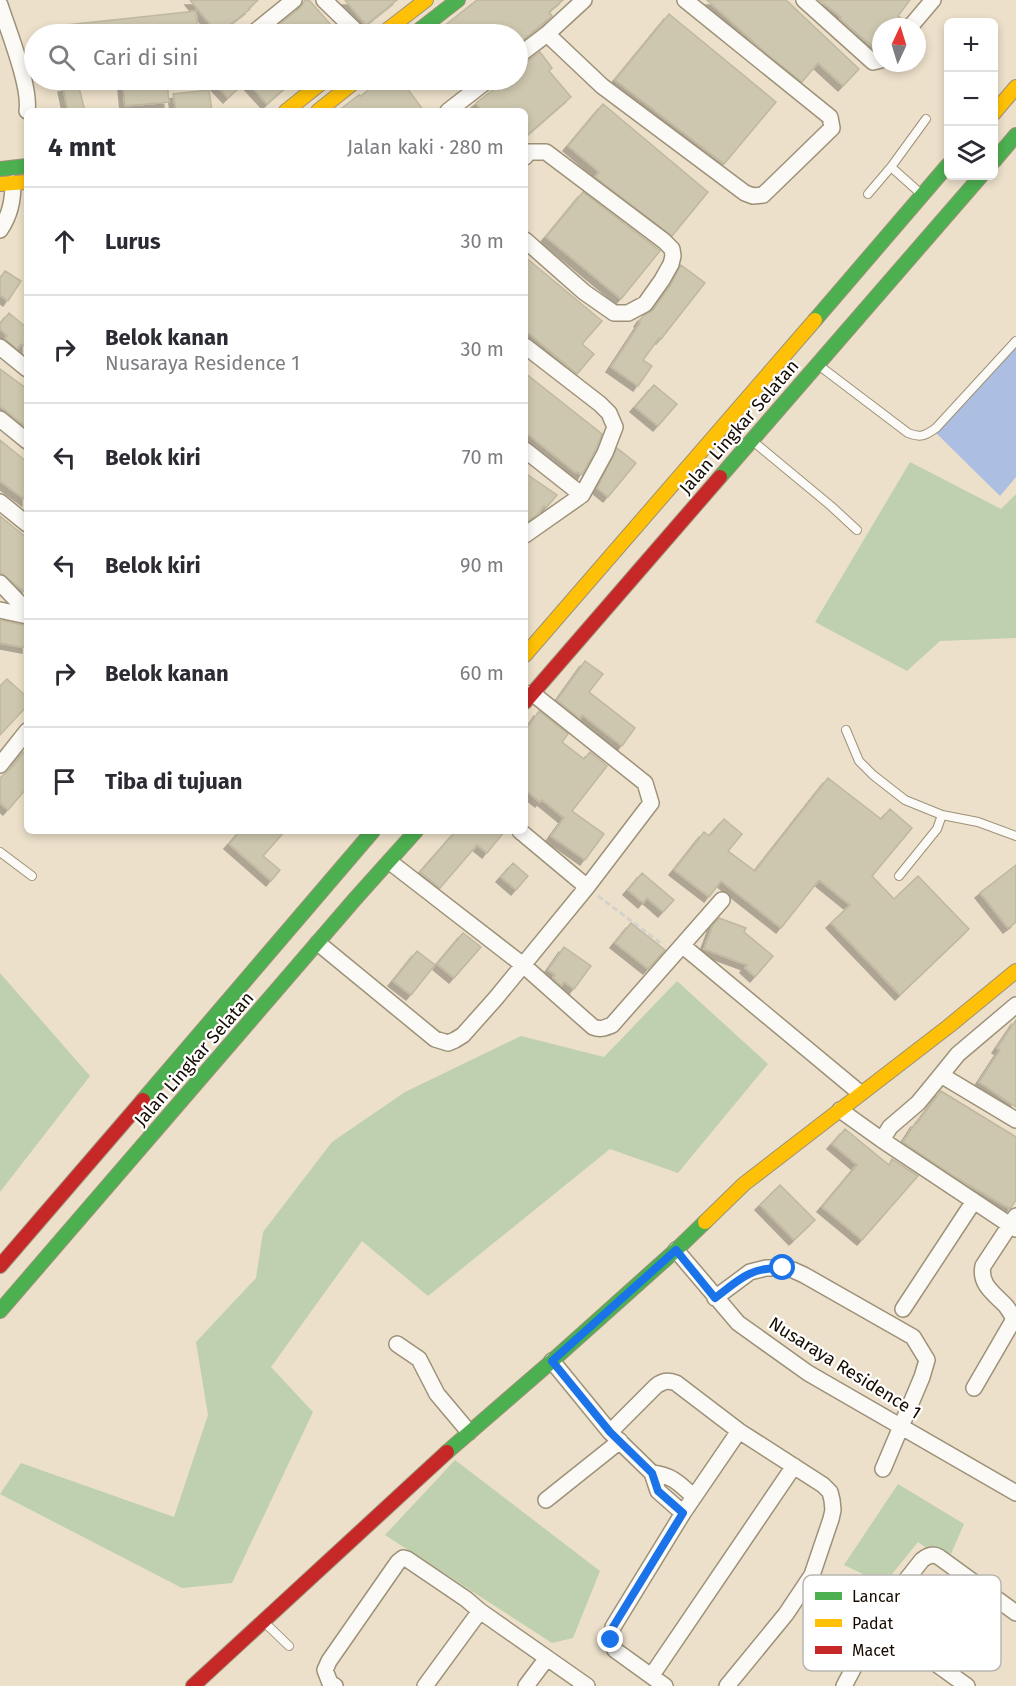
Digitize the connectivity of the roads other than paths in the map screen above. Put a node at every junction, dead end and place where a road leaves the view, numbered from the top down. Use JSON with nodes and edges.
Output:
{"nodes":[{"id":1,"x":294,"y":0,"type":"edge"},
{"id":2,"x":324,"y":0,"type":"edge"},
{"id":3,"x":426,"y":0,"type":"edge"},
{"id":4,"x":458,"y":0,"type":"edge"},
{"id":5,"x":584,"y":0,"type":"edge"},
{"id":6,"x":685,"y":0,"type":"edge"},
{"id":7,"x":804,"y":0,"type":"edge"},
{"id":8,"x":924,"y":3,"type":"edge"},
{"id":9,"x":0,"y":5,"type":"edge"},
{"id":10,"x":915,"y":18,"type":"edge"},
{"id":11,"x":264,"y":24,"type":"edge"},
{"id":12,"x":349,"y":24,"type":"edge"},
{"id":13,"x":395,"y":24,"type":"edge"},
{"id":14,"x":427,"y":24,"type":"edge"},
{"id":15,"x":546,"y":34,"type":"junction"},
{"id":16,"x":528,"y":48,"type":"edge"},
{"id":17,"x":872,"y":61,"type":"edge"},
{"id":18,"x":24,"y":84,"type":"edge"},
{"id":19,"x":1016,"y":87,"type":"edge"},
{"id":20,"x":26,"y":90,"type":"edge"},
{"id":21,"x":312,"y":90,"type":"edge"},
{"id":22,"x":344,"y":90,"type":"edge"},
{"id":23,"x":475,"y":90,"type":"edge"},
{"id":24,"x":998,"y":107,"type":"edge"},
{"id":25,"x":28,"y":108,"type":"edge"},
{"id":26,"x":290,"y":108,"type":"edge"},
{"id":27,"x":322,"y":108,"type":"edge"},
{"id":28,"x":453,"y":108,"type":"edge"},
{"id":29,"x":926,"y":119,"type":"dead end"},
{"id":30,"x":1016,"y":135,"type":"edge"},
{"id":31,"x":528,"y":153,"type":"edge"},
{"id":32,"x":998,"y":155,"type":"edge"},
{"id":33,"x":24,"y":166,"type":"edge"},
{"id":34,"x":891,"y":167,"type":"junction"},
{"id":35,"x":0,"y":169,"type":"edge"},
{"id":36,"x":944,"y":170,"type":"edge"},
{"id":37,"x":977,"y":180,"type":"edge"},
{"id":38,"x":14,"y":183,"type":"edge"},
{"id":39,"x":868,"y":194,"type":"dead end"},
{"id":40,"x":922,"y":195,"type":"junction"},
{"id":41,"x":0,"y":230,"type":"edge"},
{"id":42,"x":528,"y":243,"type":"edge"},
{"id":43,"x":841,"y":313,"type":"junction"},
{"id":44,"x":1016,"y":341,"type":"edge"},
{"id":45,"x":0,"y":348,"type":"edge"},
{"id":46,"x":528,"y":348,"type":"edge"},
{"id":47,"x":817,"y":365,"type":"junction"},
{"id":48,"x":24,"y":367,"type":"edge"},
{"id":49,"x":0,"y":419,"type":"edge"},
{"id":50,"x":24,"y":439,"type":"edge"},
{"id":51,"x":751,"y":440,"type":"junction"},
{"id":52,"x":528,"y":452,"type":"edge"},
{"id":53,"x":582,"y":495,"type":"junction"},
{"id":54,"x":0,"y":502,"type":"edge"},
{"id":55,"x":24,"y":522,"type":"edge"},
{"id":56,"x":528,"y":529,"type":"edge"},
{"id":57,"x":857,"y":530,"type":"dead end"},
{"id":58,"x":0,"y":583,"type":"edge"},
{"id":59,"x":24,"y":608,"type":"edge"},
{"id":60,"x":0,"y":610,"type":"edge"},
{"id":61,"x":24,"y":615,"type":"edge"},
{"id":62,"x":528,"y":652,"type":"edge"},
{"id":63,"x":529,"y":698,"type":"edge"},
{"id":64,"x":846,"y":730,"type":"dead end"},
{"id":65,"x":24,"y":734,"type":"edge"},
{"id":66,"x":0,"y":765,"type":"edge"},
{"id":67,"x":942,"y":815,"type":"junction"},
{"id":68,"x":371,"y":834,"type":"edge"},
{"id":69,"x":413,"y":834,"type":"edge"},
{"id":70,"x":523,"y":834,"type":"edge"},
{"id":71,"x":1016,"y":836,"type":"edge"},
{"id":72,"x":0,"y":852,"type":"edge"},
{"id":73,"x":390,"y":862,"type":"junction"},
{"id":74,"x":32,"y":876,"type":"dead end"},
{"id":75,"x":899,"y":876,"type":"dead end"},
{"id":76,"x":587,"y":887,"type":"junction"},
{"id":77,"x":342,"y":890,"type":"junction"},
{"id":78,"x":722,"y":900,"type":"dead end"},
{"id":79,"x":318,"y":943,"type":"junction"},
{"id":80,"x":679,"y":950,"type":"junction"},
{"id":81,"x":524,"y":965,"type":"junction"},
{"id":82,"x":1016,"y":970,"type":"edge"},
{"id":83,"x":1016,"y":1005,"type":"edge"},
{"id":84,"x":941,"y":1075,"type":"junction"},
{"id":85,"x":860,"y":1093,"type":"junction"},
{"id":86,"x":840,"y":1110,"type":"junction"},
{"id":87,"x":1016,"y":1120,"type":"edge"},
{"id":88,"x":882,"y":1140,"type":"junction"},
{"id":89,"x":974,"y":1201,"type":"junction"},
{"id":90,"x":1014,"y":1223,"type":"edge"},
{"id":91,"x":676,"y":1250,"type":"junction"},
{"id":92,"x":0,"y":1266,"type":"edge"},
{"id":93,"x":715,"y":1298,"type":"junction"},
{"id":94,"x":903,"y":1309,"type":"dead end"},
{"id":95,"x":0,"y":1311,"type":"edge"},
{"id":96,"x":1015,"y":1319,"type":"edge"},
{"id":97,"x":397,"y":1344,"type":"dead end"},
{"id":98,"x":552,"y":1361,"type":"junction"},
{"id":99,"x":974,"y":1388,"type":"dead end"},
{"id":100,"x":902,"y":1426,"type":"junction"},
{"id":101,"x":739,"y":1431,"type":"junction"},
{"id":102,"x":469,"y":1432,"type":"junction"},
{"id":103,"x":615,"y":1436,"type":"junction"},
{"id":104,"x":794,"y":1466,"type":"junction"},
{"id":105,"x":883,"y":1469,"type":"dead end"},
{"id":106,"x":652,"y":1473,"type":"junction"},
{"id":107,"x":1016,"y":1493,"type":"edge"},
{"id":108,"x":694,"y":1497,"type":"junction"},
{"id":109,"x":546,"y":1500,"type":"dead end"},
{"id":110,"x":683,"y":1513,"type":"junction"},
{"id":111,"x":810,"y":1575,"type":"edge"},
{"id":112,"x":910,"y":1575,"type":"edge"},
{"id":113,"x":964,"y":1575,"type":"edge"},
{"id":114,"x":803,"y":1588,"type":"edge"},
{"id":115,"x":1001,"y":1602,"type":"edge"},
{"id":116,"x":480,"y":1611,"type":"junction"},
{"id":117,"x":1016,"y":1613,"type":"edge"},
{"id":118,"x":263,"y":1621,"type":"junction"},
{"id":119,"x":290,"y":1646,"type":"dead end"},
{"id":120,"x":547,"y":1658,"type":"junction"},
{"id":121,"x":852,"y":1671,"type":"edge"},
{"id":122,"x":946,"y":1671,"type":"edge"},
{"id":123,"x":652,"y":1676,"type":"junction"},
{"id":124,"x":193,"y":1686,"type":"edge"},
{"id":125,"x":335,"y":1686,"type":"edge"},
{"id":126,"x":425,"y":1686,"type":"edge"},
{"id":127,"x":526,"y":1686,"type":"edge"},
{"id":128,"x":587,"y":1686,"type":"edge"},
{"id":129,"x":665,"y":1686,"type":"edge"},
{"id":130,"x":728,"y":1686,"type":"edge"},
{"id":131,"x":844,"y":1686,"type":"edge"},
{"id":132,"x":967,"y":1686,"type":"edge"}],
"edges":[{"from":1,"to":11,"type":"street"},
{"from":2,"to":12,"type":"street"},
{"from":3,"to":13,"type":"main road"},
{"from":4,"to":14,"type":"main road"},
{"from":5,"to":15,"type":"street"},
{"from":6,"to":15,"type":"street"},
{"from":7,"to":17,"type":"street"},
{"from":8,"to":10,"type":"street"},
{"from":9,"to":18,"type":"street"},
{"from":15,"to":16,"type":"street"},
{"from":19,"to":24,"type":"main road"},
{"from":20,"to":25,"type":"street"},
{"from":21,"to":26,"type":"main road"},
{"from":22,"to":27,"type":"main road"},
{"from":23,"to":28,"type":"street"},
{"from":29,"to":34,"type":"lane"},
{"from":30,"to":32,"type":"main road"},
{"from":31,"to":42,"type":"street"},
{"from":33,"to":35,"type":"main road"},
{"from":34,"to":39,"type":"lane"},
{"from":34,"to":40,"type":"lane"},
{"from":36,"to":40,"type":"main road","name":"Jalan Lingkar Selatan"},
{"from":37,"to":43,"type":"main road","name":"Jalan Lingkar Selatan"},
{"from":38,"to":41,"type":"street"},
{"from":40,"to":43,"type":"main road","name":"Jalan Lingkar Selatan"},
{"from":43,"to":47,"type":"main road","name":"Jalan Lingkar Selatan"},
{"from":43,"to":62,"type":"main road","name":"Jalan Lingkar Selatan"},
{"from":44,"to":47,"type":"lane"},
{"from":45,"to":48,"type":"street"},
{"from":46,"to":53,"type":"street"},
{"from":47,"to":51,"type":"main road","name":"Jalan Lingkar Selatan"},
{"from":49,"to":50,"type":"street"},
{"from":51,"to":57,"type":"lane"},
{"from":51,"to":63,"type":"main road","name":"Jalan Lingkar Selatan"},
{"from":52,"to":53,"type":"street"},
{"from":53,"to":56,"type":"street"},
{"from":54,"to":55,"type":"street"},
{"from":58,"to":59,"type":"street"},
{"from":60,"to":61,"type":"street"},
{"from":63,"to":76,"type":"street"},
{"from":64,"to":67,"type":"lane"},
{"from":65,"to":66,"type":"street"},
{"from":67,"to":71,"type":"lane"},
{"from":67,"to":75,"type":"lane"},
{"from":68,"to":77,"type":"main road","name":"Jalan Lingkar Selatan"},
{"from":69,"to":73,"type":"main road","name":"Jalan Lingkar Selatan"},
{"from":70,"to":76,"type":"street"},
{"from":72,"to":74,"type":"lane"},
{"from":73,"to":77,"type":"main road","name":"Jalan Lingkar Selatan"},
{"from":73,"to":81,"type":"street"},
{"from":76,"to":81,"type":"street"},
{"from":77,"to":79,"type":"main road","name":"Jalan Lingkar Selatan"},
{"from":77,"to":92,"type":"main road","name":"Jalan Lingkar Selatan"},
{"from":78,"to":80,"type":"street"},
{"from":79,"to":81,"type":"street"},
{"from":79,"to":95,"type":"main road","name":"Jalan Lingkar Selatan"},
{"from":80,"to":81,"type":"street"},
{"from":80,"to":85,"type":"street"},
{"from":82,"to":85,"type":"main road"},
{"from":83,"to":84,"type":"street"},
{"from":84,"to":87,"type":"street"},
{"from":84,"to":88,"type":"street"},
{"from":85,"to":86,"type":"main road"},
{"from":86,"to":88,"type":"street"},
{"from":86,"to":91,"type":"main road"},
{"from":88,"to":89,"type":"street"},
{"from":89,"to":90,"type":"street"},
{"from":89,"to":94,"type":"street"},
{"from":90,"to":96,"type":"street"},
{"from":91,"to":93,"type":"street","name":"Nusaraya Residence 1"},
{"from":91,"to":98,"type":"main road"},
{"from":93,"to":100,"type":"street","name":"Nusaraya Residence 1"},
{"from":93,"to":100,"type":"street"},
{"from":96,"to":99,"type":"street"},
{"from":97,"to":102,"type":"street"},
{"from":98,"to":102,"type":"main road"},
{"from":98,"to":103,"type":"street"},
{"from":100,"to":105,"type":"street"},
{"from":100,"to":107,"type":"street","name":"Nusaraya Residence 1"},
{"from":101,"to":103,"type":"street"},
{"from":101,"to":104,"type":"street"},
{"from":101,"to":108,"type":"street"},
{"from":102,"to":118,"type":"main road"},
{"from":103,"to":106,"type":"street"},
{"from":103,"to":109,"type":"street"},
{"from":104,"to":111,"type":"street"},
{"from":104,"to":123,"type":"street"},
{"from":106,"to":108,"type":"street"},
{"from":106,"to":110,"type":"street"},
{"from":108,"to":110,"type":"street"},
{"from":110,"to":123,"type":"street"},
{"from":112,"to":113,"type":"street"},
{"from":114,"to":130,"type":"street"},
{"from":115,"to":117,"type":"street"},
{"from":116,"to":120,"type":"street"},
{"from":116,"to":125,"type":"street"},
{"from":116,"to":126,"type":"street"},
{"from":118,"to":119,"type":"lane"},
{"from":118,"to":124,"type":"main road"},
{"from":120,"to":127,"type":"street"},
{"from":120,"to":128,"type":"street"},
{"from":121,"to":131,"type":"street"},
{"from":122,"to":132,"type":"street"},
{"from":123,"to":129,"type":"street"}]}
